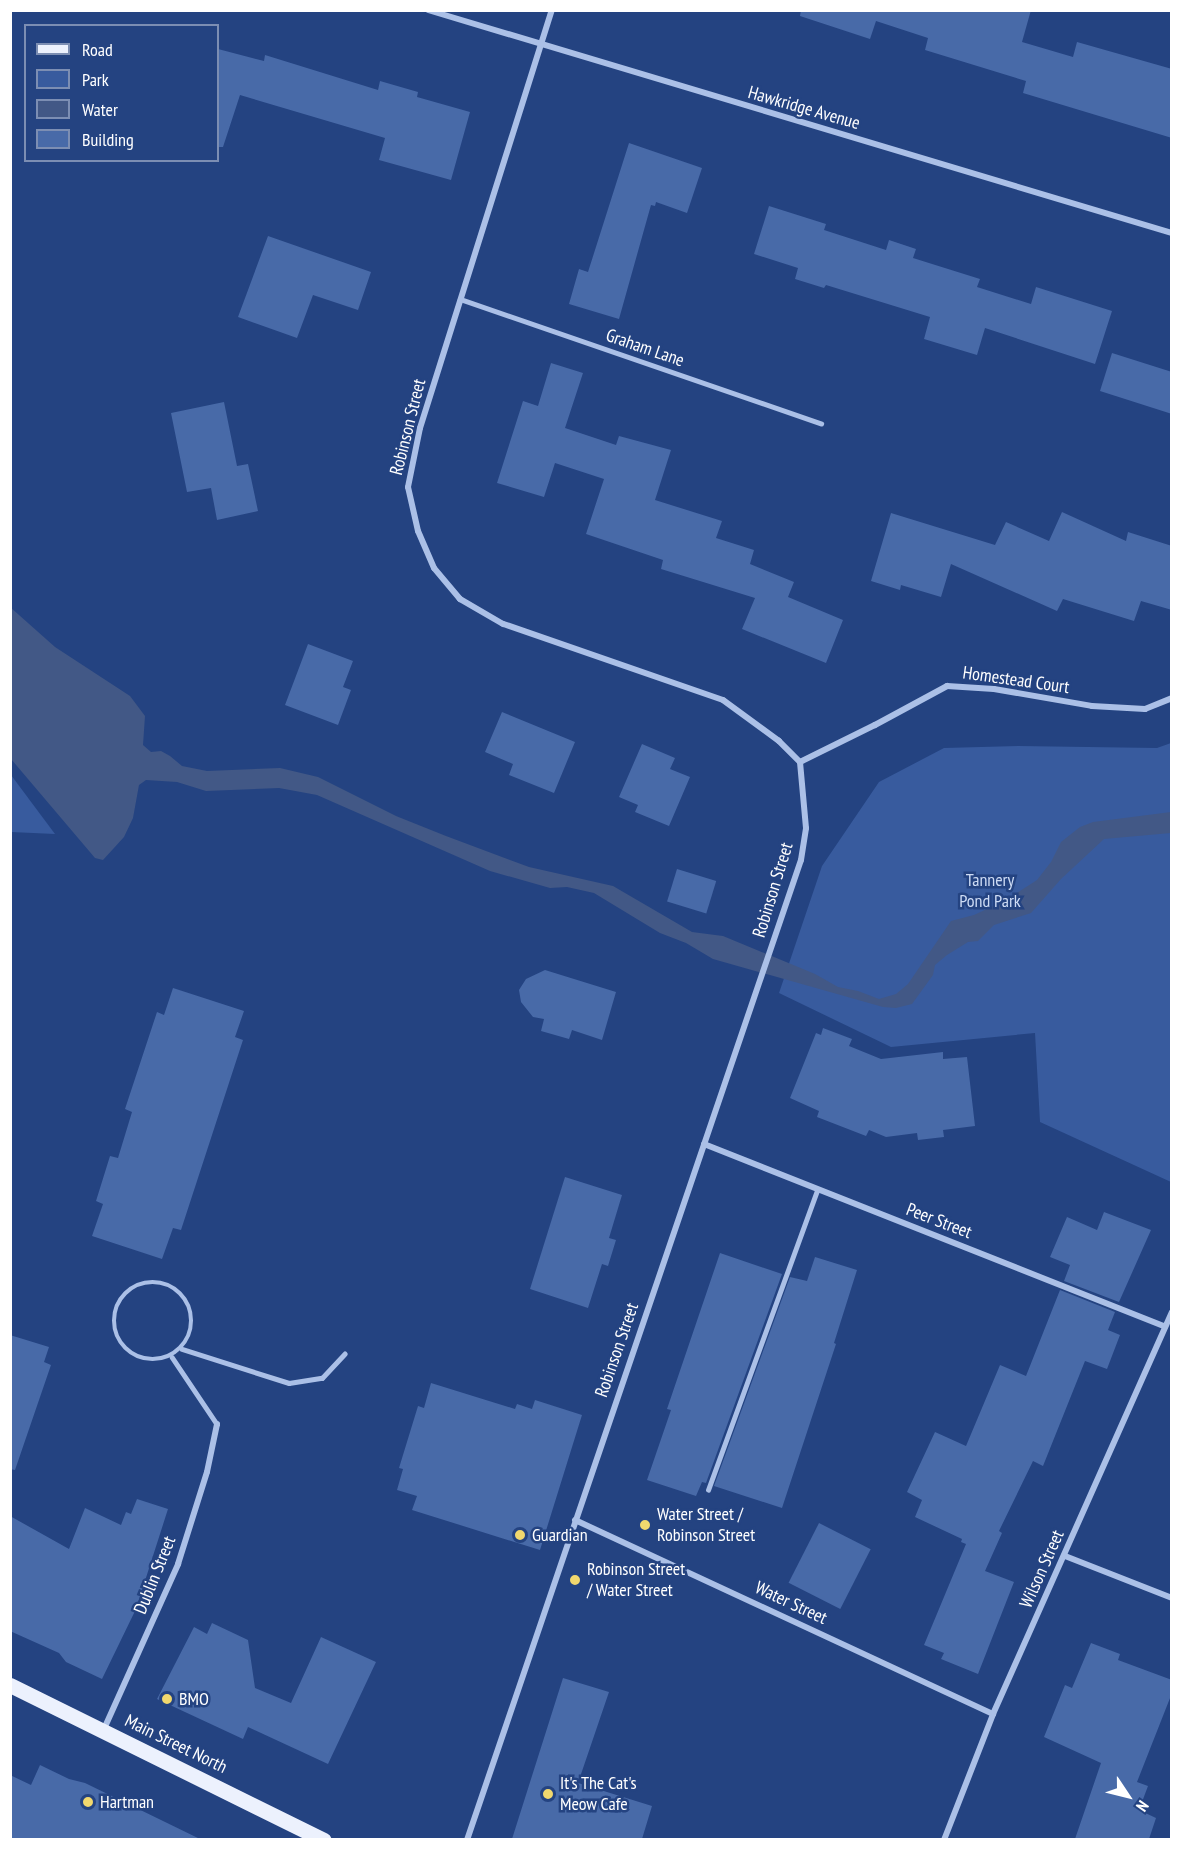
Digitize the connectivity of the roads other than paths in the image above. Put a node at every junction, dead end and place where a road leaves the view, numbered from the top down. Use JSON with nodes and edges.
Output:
{"nodes":[{"id":1,"x":428,"y":10,"type":"edge"},
{"id":2,"x":552,"y":10,"type":"edge"},
{"id":3,"x":541,"y":46,"type":"junction"},
{"id":4,"x":1172,"y":233,"type":"edge"},
{"id":5,"x":460,"y":298,"type":"junction"},
{"id":6,"x":821,"y":423,"type":"dead end"},
{"id":7,"x":1172,"y":698,"type":"edge"},
{"id":8,"x":800,"y":762,"type":"junction"},
{"id":9,"x":704,"y":1144,"type":"junction"},
{"id":10,"x":817,"y":1190,"type":"junction"},
{"id":11,"x":1172,"y":1312,"type":"edge"},
{"id":12,"x":1164,"y":1326,"type":"junction"},
{"id":13,"x":183,"y":1349,"type":"junction"},
{"id":14,"x":344,"y":1354,"type":"dead end"},
{"id":15,"x":172,"y":1356,"type":"junction"},
{"id":16,"x":217,"y":1424,"type":"joint"},
{"id":17,"x":708,"y":1490,"type":"dead end"},
{"id":18,"x":575,"y":1520,"type":"junction"},
{"id":19,"x":1065,"y":1556,"type":"junction"},
{"id":20,"x":1172,"y":1598,"type":"edge"},
{"id":21,"x":10,"y":1685,"type":"edge"},
{"id":22,"x":993,"y":1714,"type":"junction"},
{"id":23,"x":104,"y":1731,"type":"junction"},
{"id":24,"x":324,"y":1839,"type":"edge"},
{"id":25,"x":467,"y":1839,"type":"edge"},
{"id":26,"x":944,"y":1839,"type":"edge"}],
"edges":[{"from":1,"to":3,"type":"street","name":"Hawkridge Avenue"},
{"from":2,"to":3,"type":"street","name":"Robinson Street"},
{"from":3,"to":4,"type":"street","name":"Hawkridge Avenue"},
{"from":3,"to":5,"type":"street","name":"Robinson Street"},
{"from":5,"to":6,"type":"lane","name":"Graham Lane"},
{"from":5,"to":8,"type":"street","name":"Robinson Street"},
{"from":7,"to":8,"type":"street","name":"Homestead Court"},
{"from":8,"to":9,"type":"street","name":"Robinson Street"},
{"from":9,"to":10,"type":"street","name":"Peer Street"},
{"from":9,"to":18,"type":"street","name":"Robinson Street"},
{"from":10,"to":12,"type":"street","name":"Peer Street"},
{"from":10,"to":17,"type":"lane"},
{"from":11,"to":12,"type":"street","name":"Wilson Street"},
{"from":12,"to":19,"type":"street","name":"Wilson Street"},
{"from":13,"to":14,"type":"lane"},
{"from":13,"to":15,"type":"lane"},
{"from":13,"to":15,"type":"lane"},
{"from":15,"to":16,"type":"lane"},
{"from":16,"to":23,"type":"street","name":"Dublin Street"},
{"from":18,"to":22,"type":"street","name":"Water Street"},
{"from":18,"to":25,"type":"street","name":"Robinson Street"},
{"from":19,"to":20,"type":"street"},
{"from":19,"to":22,"type":"street","name":"Wilson Street"},
{"from":21,"to":23,"type":"main road","name":"Main Street North"},
{"from":22,"to":26,"type":"street","name":"Wilson Street"},
{"from":23,"to":24,"type":"main road","name":"Main Street North"}]}
